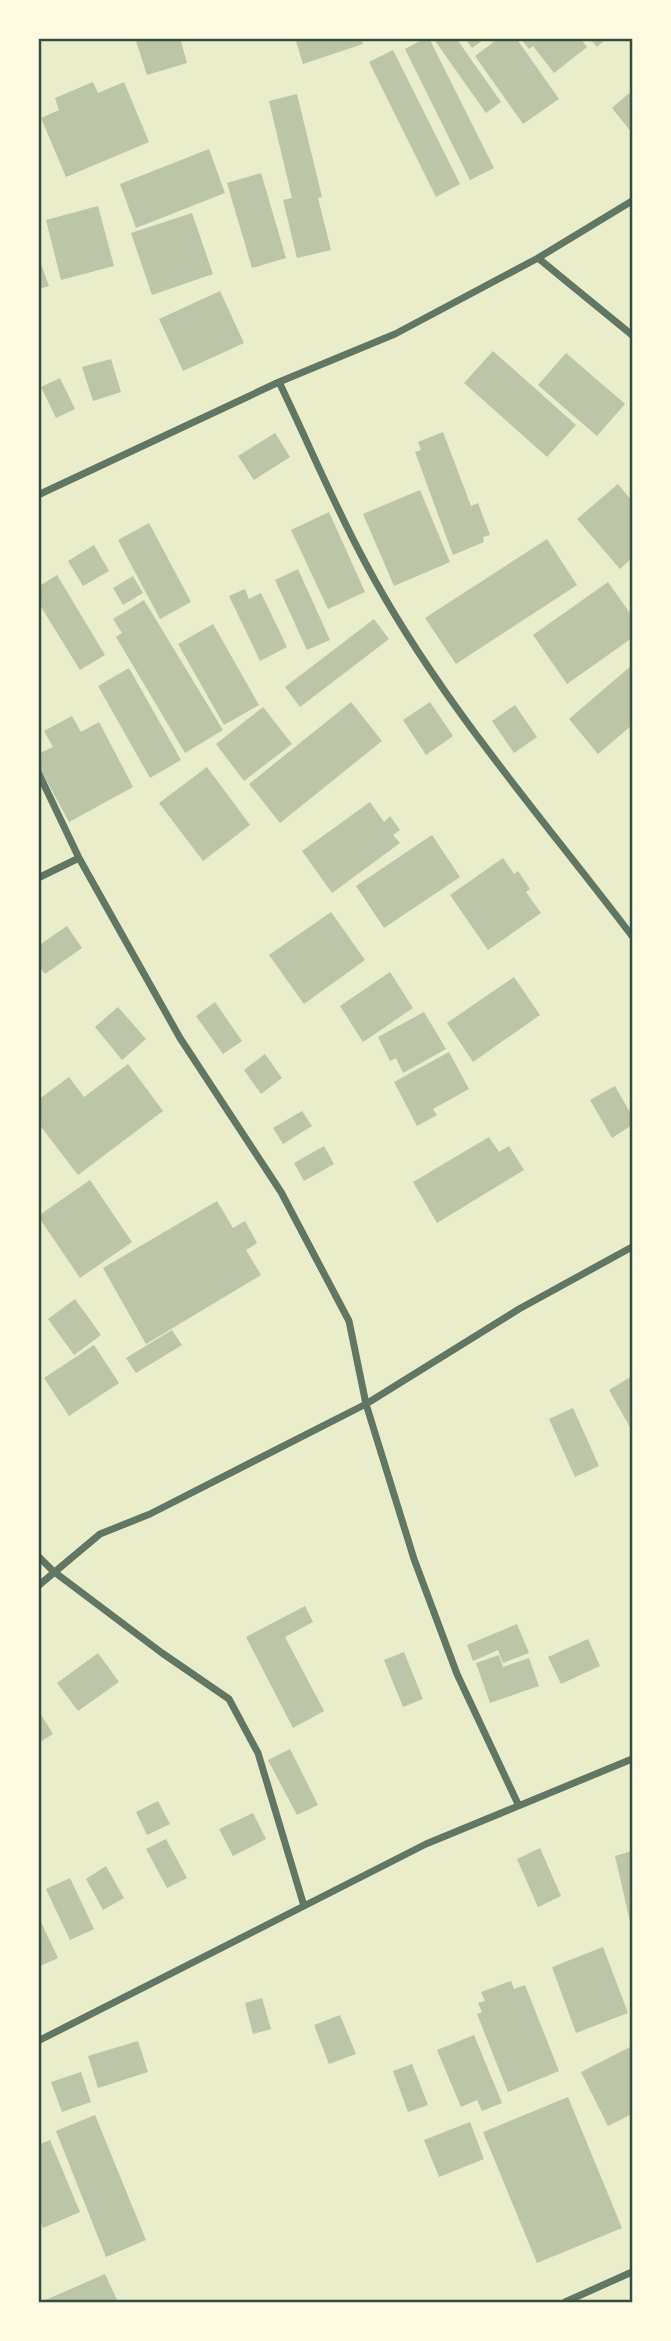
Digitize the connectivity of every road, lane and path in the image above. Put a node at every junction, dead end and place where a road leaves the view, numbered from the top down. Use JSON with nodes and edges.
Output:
{"nodes":[{"id":1,"x":632,"y":201,"type":"edge"},
{"id":2,"x":538,"y":258,"type":"junction"},
{"id":3,"x":632,"y":335,"type":"edge"},
{"id":4,"x":279,"y":382,"type":"junction"},
{"id":5,"x":41,"y":494,"type":"edge"},
{"id":6,"x":38,"y":502,"type":"edge"},
{"id":7,"x":38,"y":772,"type":"edge"},
{"id":8,"x":79,"y":858,"type":"junction"},
{"id":9,"x":38,"y":878,"type":"edge"},
{"id":10,"x":632,"y":936,"type":"edge"},
{"id":11,"x":632,"y":1247,"type":"edge"},
{"id":12,"x":366,"y":1404,"type":"junction"},
{"id":13,"x":38,"y":1556,"type":"edge"},
{"id":14,"x":53,"y":1571,"type":"junction"},
{"id":15,"x":38,"y":1586,"type":"edge"},
{"id":16,"x":632,"y":1759,"type":"edge"},
{"id":17,"x":518,"y":1804,"type":"junction"},
{"id":18,"x":304,"y":1906,"type":"junction"},
{"id":19,"x":38,"y":2040,"type":"edge"},
{"id":20,"x":632,"y":2272,"type":"edge"},
{"id":21,"x":565,"y":2302,"type":"edge"}],
"edges":[{"from":1,"to":2,"type":"street"},
{"from":2,"to":3,"type":"street"},
{"from":2,"to":4,"type":"street"},
{"from":4,"to":5,"type":"street"},
{"from":4,"to":10,"type":"street"},
{"from":5,"to":6,"type":"street"},
{"from":7,"to":8,"type":"street"},
{"from":8,"to":9,"type":"street"},
{"from":8,"to":12,"type":"street"},
{"from":11,"to":12,"type":"street"},
{"from":12,"to":14,"type":"street"},
{"from":12,"to":17,"type":"street"},
{"from":13,"to":14,"type":"street"},
{"from":14,"to":15,"type":"street"},
{"from":14,"to":18,"type":"street"},
{"from":16,"to":17,"type":"street"},
{"from":17,"to":18,"type":"street"},
{"from":18,"to":19,"type":"street"},
{"from":20,"to":21,"type":"street"}]}
